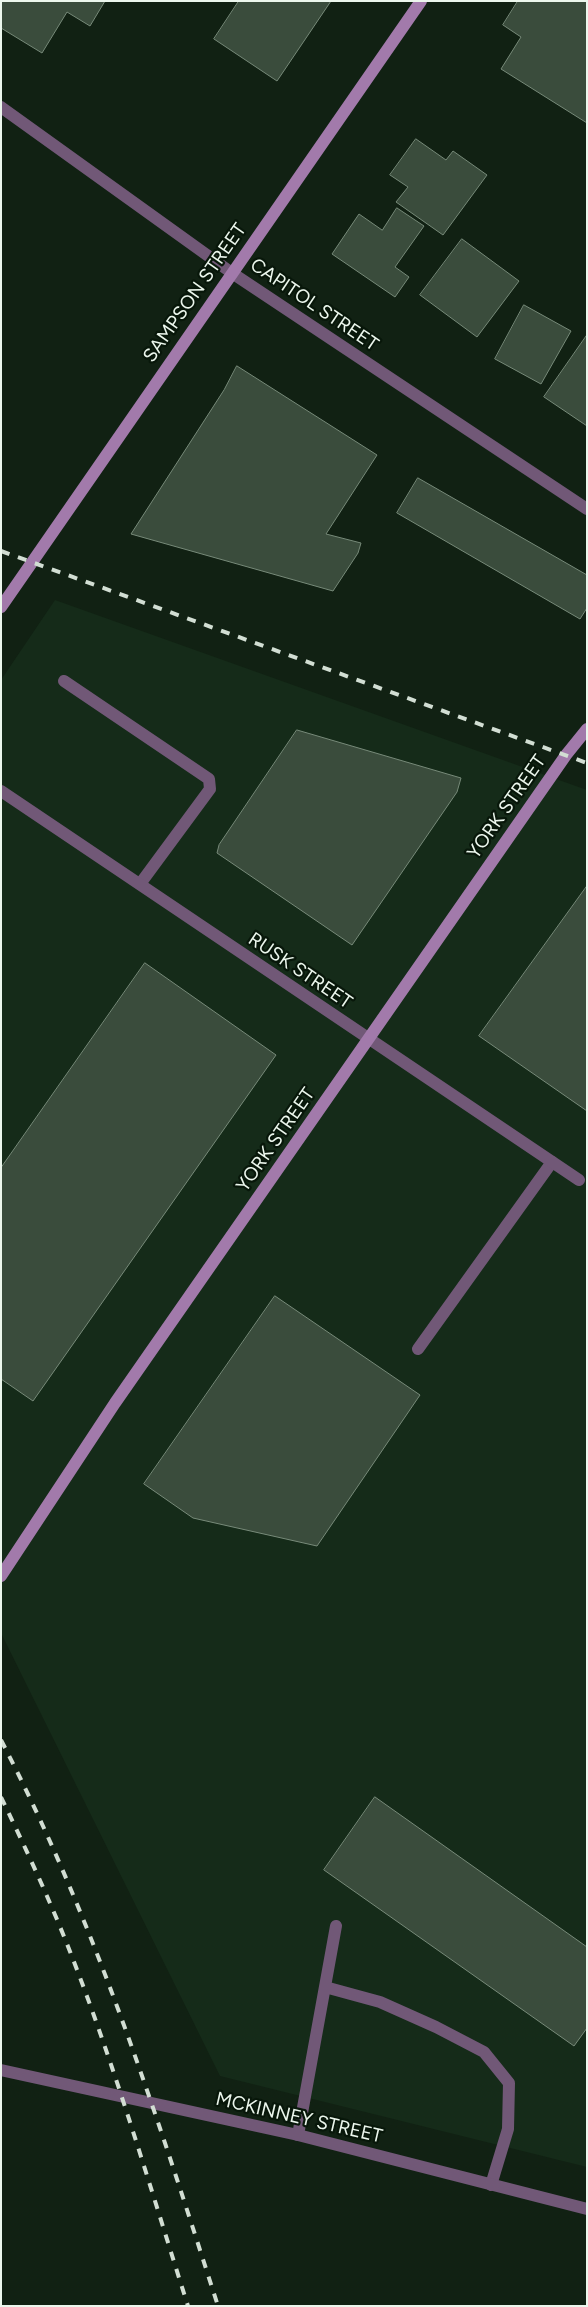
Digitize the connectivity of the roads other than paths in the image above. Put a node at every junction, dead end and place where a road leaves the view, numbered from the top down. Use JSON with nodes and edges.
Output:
{"nodes":[{"id":1,"x":421,"y":1,"type":"edge"},
{"id":2,"x":1,"y":107,"type":"edge"},
{"id":3,"x":232,"y":272,"type":"junction"},
{"id":4,"x":587,"y":509,"type":"edge"},
{"id":5,"x":1,"y":607,"type":"edge"},
{"id":6,"x":64,"y":681,"type":"dead end"},
{"id":7,"x":587,"y":728,"type":"edge"},
{"id":8,"x":1,"y":791,"type":"edge"},
{"id":9,"x":140,"y":884,"type":"junction"},
{"id":10,"x":369,"y":1040,"type":"junction"},
{"id":11,"x":552,"y":1162,"type":"junction"},
{"id":12,"x":583,"y":1182,"type":"edge"},
{"id":13,"x":418,"y":1349,"type":"dead end"},
{"id":14,"x":1,"y":1576,"type":"edge"},
{"id":15,"x":336,"y":1926,"type":"dead end"},
{"id":16,"x":325,"y":1987,"type":"junction"},
{"id":17,"x":1,"y":2070,"type":"edge"},
{"id":18,"x":298,"y":2135,"type":"junction"},
{"id":19,"x":491,"y":2184,"type":"junction"},
{"id":20,"x":587,"y":2209,"type":"edge"}],
"edges":[{"from":1,"to":3,"type":"main road","name":"SAMPSON STREET"},
{"from":2,"to":3,"type":"street","name":"CAPITOL STREET"},
{"from":3,"to":4,"type":"street","name":"CAPITOL STREET"},
{"from":3,"to":5,"type":"main road","name":"SAMPSON STREET"},
{"from":6,"to":9,"type":"street"},
{"from":7,"to":10,"type":"main road","name":"YORK STREET"},
{"from":8,"to":9,"type":"street","name":"RUSK STREET"},
{"from":9,"to":10,"type":"street","name":"RUSK STREET"},
{"from":10,"to":11,"type":"street","name":"RUSK STREET"},
{"from":10,"to":14,"type":"main road","name":"YORK STREET"},
{"from":11,"to":12,"type":"street","name":"RUSK STREET"},
{"from":11,"to":13,"type":"street"},
{"from":15,"to":16,"type":"street"},
{"from":16,"to":18,"type":"street"},
{"from":16,"to":19,"type":"street"},
{"from":17,"to":18,"type":"street","name":"MCKINNEY STREET"},
{"from":18,"to":19,"type":"street","name":"MCKINNEY STREET"},
{"from":19,"to":20,"type":"street","name":"MCKINNEY STREET"}]}
